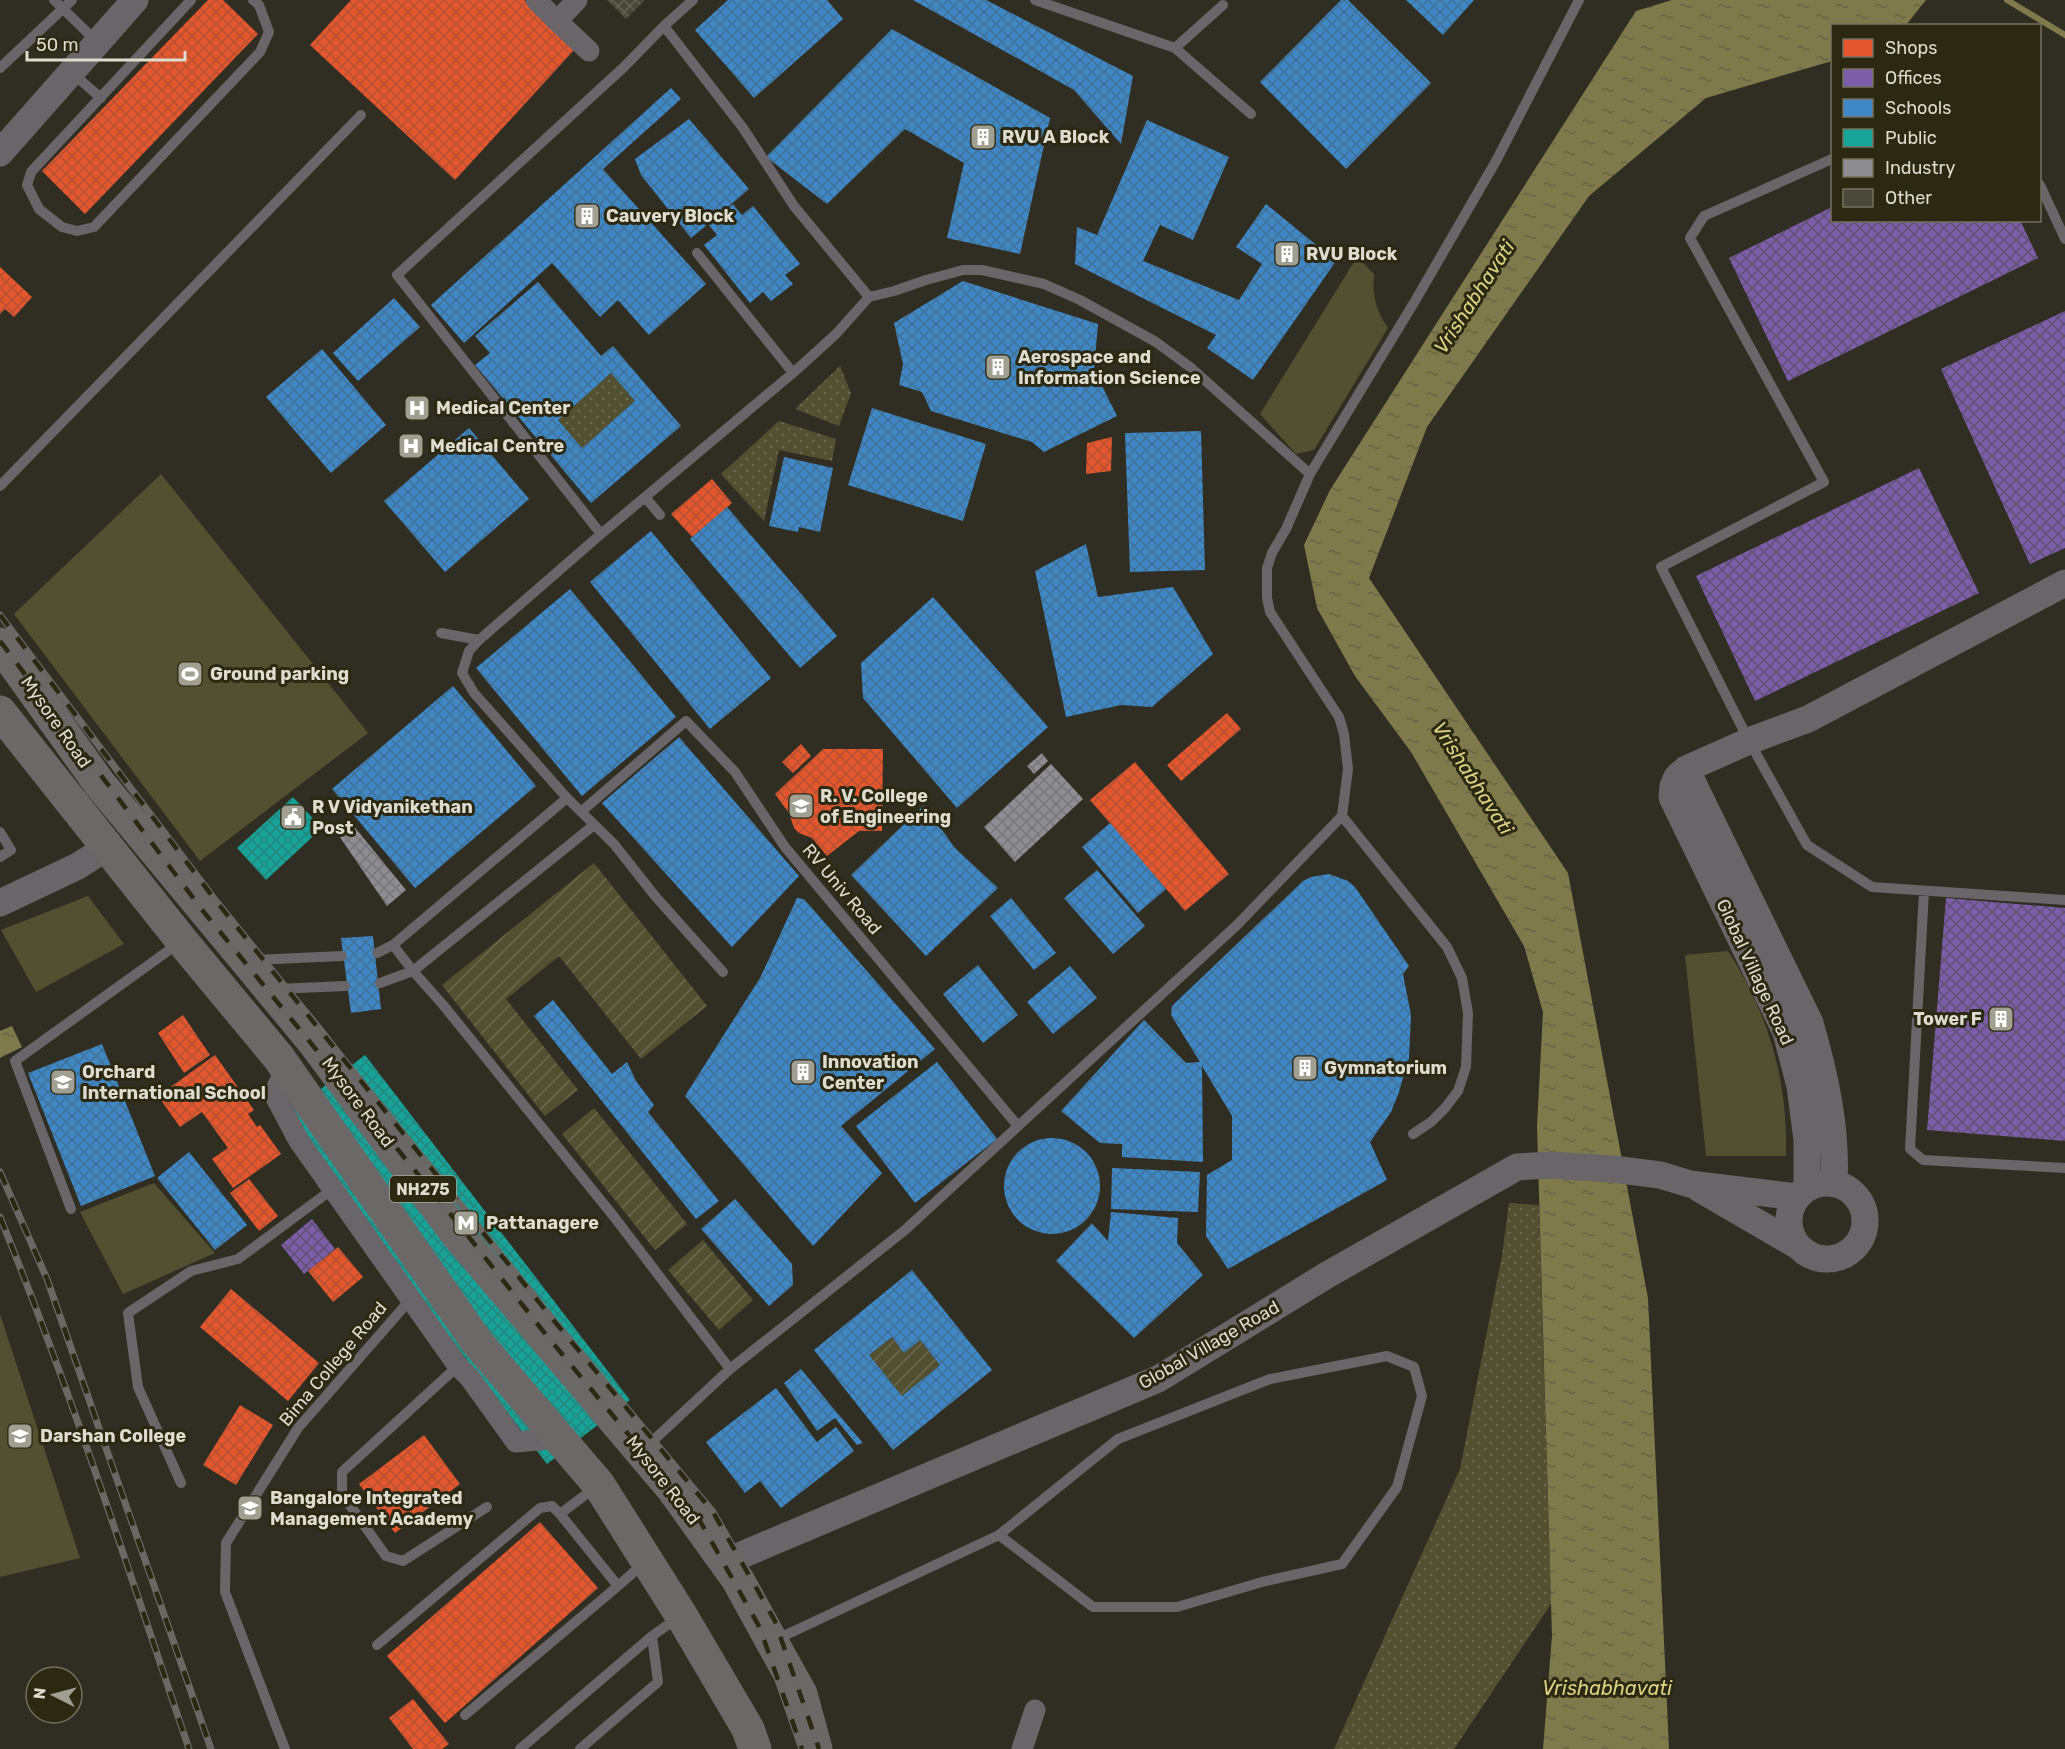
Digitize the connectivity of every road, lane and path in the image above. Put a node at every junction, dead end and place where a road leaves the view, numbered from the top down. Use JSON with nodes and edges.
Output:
{"nodes":[{"id":1,"x":54,"y":0,"type":"edge"},
{"id":2,"x":72,"y":0,"type":"edge"},
{"id":3,"x":135,"y":0,"type":"edge"},
{"id":4,"x":191,"y":0,"type":"edge"},
{"id":5,"x":253,"y":0,"type":"edge"},
{"id":6,"x":536,"y":0,"type":"edge"},
{"id":7,"x":577,"y":0,"type":"edge"},
{"id":8,"x":693,"y":0,"type":"edge"},
{"id":9,"x":1035,"y":0,"type":"edge"},
{"id":10,"x":1579,"y":0,"type":"edge"},
{"id":11,"x":1223,"y":5,"type":"dead end"},
{"id":12,"x":63,"y":9,"type":"junction"},
{"id":13,"x":557,"y":21,"type":"junction"},
{"id":14,"x":664,"y":26,"type":"junction"},
{"id":15,"x":98,"y":43,"type":"junction"},
{"id":16,"x":1175,"y":48,"type":"junction"},
{"id":17,"x":589,"y":51,"type":"dead end"},
{"id":18,"x":0,"y":68,"type":"edge"},
{"id":19,"x":71,"y":72,"type":"junction"},
{"id":20,"x":101,"y":98,"type":"junction"},
{"id":21,"x":1251,"y":114,"type":"dead end"},
{"id":22,"x":361,"y":115,"type":"dead end"},
{"id":23,"x":0,"y":153,"type":"edge"},
{"id":24,"x":1831,"y":160,"type":"edge"},
{"id":25,"x":2041,"y":187,"type":"edge"},
{"id":26,"x":2065,"y":239,"type":"edge"},
{"id":27,"x":697,"y":253,"type":"dead end"},
{"id":28,"x":869,"y":297,"type":"junction"},
{"id":29,"x":793,"y":373,"type":"junction"},
{"id":30,"x":1310,"y":474,"type":"junction"},
{"id":31,"x":0,"y":486,"type":"edge"},
{"id":32,"x":645,"y":497,"type":"junction"},
{"id":33,"x":660,"y":515,"type":"dead end"},
{"id":34,"x":600,"y":534,"type":"junction"},
{"id":35,"x":2065,"y":583,"type":"edge"},
{"id":36,"x":441,"y":633,"type":"dead end"},
{"id":37,"x":479,"y":640,"type":"junction"},
{"id":38,"x":0,"y":644,"type":"edge"},
{"id":39,"x":0,"y":712,"type":"edge"},
{"id":40,"x":1749,"y":741,"type":"junction"},
{"id":41,"x":1686,"y":769,"type":"junction"},
{"id":42,"x":567,"y":798,"type":"junction"},
{"id":43,"x":582,"y":811,"type":"junction"},
{"id":44,"x":1342,"y":816,"type":"junction"},
{"id":45,"x":594,"y":825,"type":"junction"},
{"id":46,"x":0,"y":832,"type":"edge"},
{"id":47,"x":109,"y":846,"type":"junction"},
{"id":48,"x":0,"y":857,"type":"edge"},
{"id":49,"x":1924,"y":891,"type":"junction"},
{"id":50,"x":2065,"y":900,"type":"edge"},
{"id":51,"x":0,"y":903,"type":"edge"},
{"id":52,"x":182,"y":941,"type":"junction"},
{"id":53,"x":393,"y":945,"type":"junction"},
{"id":54,"x":377,"y":953,"type":"dead end"},
{"id":55,"x":342,"y":956,"type":"dead end"},
{"id":56,"x":246,"y":961,"type":"junction"},
{"id":57,"x":413,"y":971,"type":"junction"},
{"id":58,"x":723,"y":972,"type":"dead end"},
{"id":59,"x":380,"y":982,"type":"dead end"},
{"id":60,"x":345,"y":986,"type":"dead end"},
{"id":61,"x":270,"y":989,"type":"junction"},
{"id":62,"x":286,"y":1068,"type":"junction"},
{"id":63,"x":1018,"y":1126,"type":"junction"},
{"id":64,"x":1413,"y":1134,"type":"dead end"},
{"id":65,"x":2065,"y":1168,"type":"edge"},
{"id":66,"x":1834,"y":1183,"type":"junction"},
{"id":67,"x":1690,"y":1184,"type":"junction"},
{"id":68,"x":334,"y":1188,"type":"junction"},
{"id":69,"x":1802,"y":1192,"type":"junction"},
{"id":70,"x":70,"y":1209,"type":"dead end"},
{"id":71,"x":1798,"y":1246,"type":"junction"},
{"id":72,"x":410,"y":1300,"type":"junction"},
{"id":73,"x":458,"y":1366,"type":"junction"},
{"id":74,"x":730,"y":1369,"type":"junction"},
{"id":75,"x":560,"y":1438,"type":"junction"},
{"id":76,"x":642,"y":1451,"type":"junction"},
{"id":77,"x":181,"y":1483,"type":"dead end"},
{"id":78,"x":598,"y":1485,"type":"junction"},
{"id":79,"x":487,"y":1508,"type":"dead end"},
{"id":80,"x":560,"y":1514,"type":"junction"},
{"id":81,"x":999,"y":1535,"type":"junction"},
{"id":82,"x":647,"y":1561,"type":"junction"},
{"id":83,"x":725,"y":1562,"type":"junction"},
{"id":84,"x":618,"y":1586,"type":"junction"},
{"id":85,"x":681,"y":1615,"type":"junction"},
{"id":86,"x":652,"y":1636,"type":"junction"},
{"id":87,"x":772,"y":1642,"type":"junction"},
{"id":88,"x":377,"y":1645,"type":"dead end"},
{"id":89,"x":1035,"y":1710,"type":"dead end"},
{"id":90,"x":465,"y":1715,"type":"dead end"},
{"id":91,"x":285,"y":1749,"type":"edge"},
{"id":92,"x":520,"y":1749,"type":"edge"},
{"id":93,"x":580,"y":1749,"type":"edge"},
{"id":94,"x":755,"y":1749,"type":"edge"},
{"id":95,"x":816,"y":1749,"type":"edge"},
{"id":96,"x":1022,"y":1749,"type":"edge"}],
"edges":[{"from":1,"to":12,"type":"lane"},
{"from":2,"to":12,"type":"lane"},
{"from":3,"to":15,"type":"street"},
{"from":4,"to":20,"type":"lane"},
{"from":5,"to":20,"type":"lane"},
{"from":6,"to":13,"type":"street"},
{"from":7,"to":13,"type":"street"},
{"from":8,"to":14,"type":"lane"},
{"from":9,"to":16,"type":"lane"},
{"from":10,"to":30,"type":"lane"},
{"from":11,"to":16,"type":"lane"},
{"from":12,"to":15,"type":"lane"},
{"from":12,"to":18,"type":"lane"},
{"from":13,"to":17,"type":"street"},
{"from":14,"to":28,"type":"lane"},
{"from":14,"to":34,"type":"lane"},
{"from":15,"to":19,"type":"street"},
{"from":16,"to":21,"type":"lane"},
{"from":19,"to":20,"type":"lane"},
{"from":19,"to":23,"type":"street"},
{"from":22,"to":31,"type":"lane"},
{"from":24,"to":40,"type":"lane"},
{"from":25,"to":26,"type":"lane"},
{"from":27,"to":29,"type":"lane"},
{"from":28,"to":29,"type":"lane"},
{"from":28,"to":30,"type":"lane"},
{"from":29,"to":32,"type":"lane"},
{"from":30,"to":44,"type":"lane"},
{"from":32,"to":33,"type":"lane"},
{"from":32,"to":34,"type":"lane"},
{"from":34,"to":37,"type":"lane"},
{"from":35,"to":40,"type":"street"},
{"from":36,"to":37,"type":"lane"},
{"from":37,"to":42,"type":"lane"},
{"from":38,"to":56,"type":"highway","name":"Mysore Road","number":"NH275"},
{"from":39,"to":47,"type":"highway","name":"Mysore Road","number":"NH275"},
{"from":40,"to":41,"type":"street"},
{"from":40,"to":49,"type":"lane"},
{"from":41,"to":66,"type":"street","name":"Global Village Road"},
{"from":41,"to":69,"type":"street","name":"Global Village Road"},
{"from":42,"to":43,"type":"lane"},
{"from":42,"to":53,"type":"lane"},
{"from":43,"to":45,"type":"lane"},
{"from":43,"to":63,"type":"lane","name":"RV Univ Road"},
{"from":44,"to":63,"type":"lane"},
{"from":44,"to":64,"type":"lane"},
{"from":45,"to":57,"type":"lane"},
{"from":45,"to":58,"type":"lane"},
{"from":46,"to":48,"type":"lane"},
{"from":47,"to":51,"type":"street"},
{"from":47,"to":52,"type":"highway","name":"Mysore Road","number":"NH275"},
{"from":49,"to":50,"type":"lane"},
{"from":49,"to":65,"type":"lane"},
{"from":52,"to":62,"type":"highway","name":"Mysore Road","number":"NH275"},
{"from":52,"to":70,"type":"lane"},
{"from":53,"to":54,"type":"lane"},
{"from":53,"to":57,"type":"lane"},
{"from":55,"to":56,"type":"lane"},
{"from":56,"to":61,"type":"highway","name":"Mysore Road","number":"NH275"},
{"from":57,"to":59,"type":"lane"},
{"from":57,"to":74,"type":"lane"},
{"from":60,"to":61,"type":"lane"},
{"from":61,"to":76,"type":"highway","name":"Mysore Road","number":"NH275"},
{"from":62,"to":68,"type":"street"},
{"from":62,"to":75,"type":"highway","name":"Mysore Road","number":"NH275"},
{"from":63,"to":74,"type":"lane"},
{"from":66,"to":69,"type":"street","name":"Global Village Road"},
{"from":66,"to":71,"type":"street","name":"Global Village Road"},
{"from":67,"to":69,"type":"street","name":"Global Village Road"},
{"from":67,"to":71,"type":"street","name":"Global Village Road"},
{"from":67,"to":83,"type":"street","name":"Global Village Road"},
{"from":68,"to":72,"type":"street"},
{"from":68,"to":77,"type":"lane"},
{"from":69,"to":71,"type":"street","name":"Global Village Road"},
{"from":72,"to":73,"type":"street"},
{"from":72,"to":91,"type":"lane","name":"Bima College Road"},
{"from":73,"to":75,"type":"street"},
{"from":73,"to":79,"type":"lane"},
{"from":74,"to":76,"type":"lane"},
{"from":75,"to":78,"type":"highway","name":"Mysore Road","number":"NH275"},
{"from":76,"to":83,"type":"highway","name":"Mysore Road","number":"NH275"},
{"from":78,"to":80,"type":"lane"},
{"from":78,"to":82,"type":"highway","name":"Mysore Road","number":"NH275"},
{"from":80,"to":84,"type":"lane"},
{"from":80,"to":88,"type":"lane"},
{"from":81,"to":81,"type":"lane"},
{"from":81,"to":87,"type":"lane"},
{"from":82,"to":84,"type":"lane"},
{"from":82,"to":85,"type":"highway","name":"Mysore Road","number":"NH275"},
{"from":83,"to":87,"type":"highway","name":"Mysore Road","number":"NH275"},
{"from":84,"to":90,"type":"lane"},
{"from":85,"to":86,"type":"lane"},
{"from":85,"to":94,"type":"highway","name":"Mysore Road","number":"NH275"},
{"from":86,"to":92,"type":"lane"},
{"from":86,"to":93,"type":"lane"},
{"from":87,"to":95,"type":"highway","name":"Mysore Road","number":"NH275"},
{"from":89,"to":96,"type":"street"}]}
